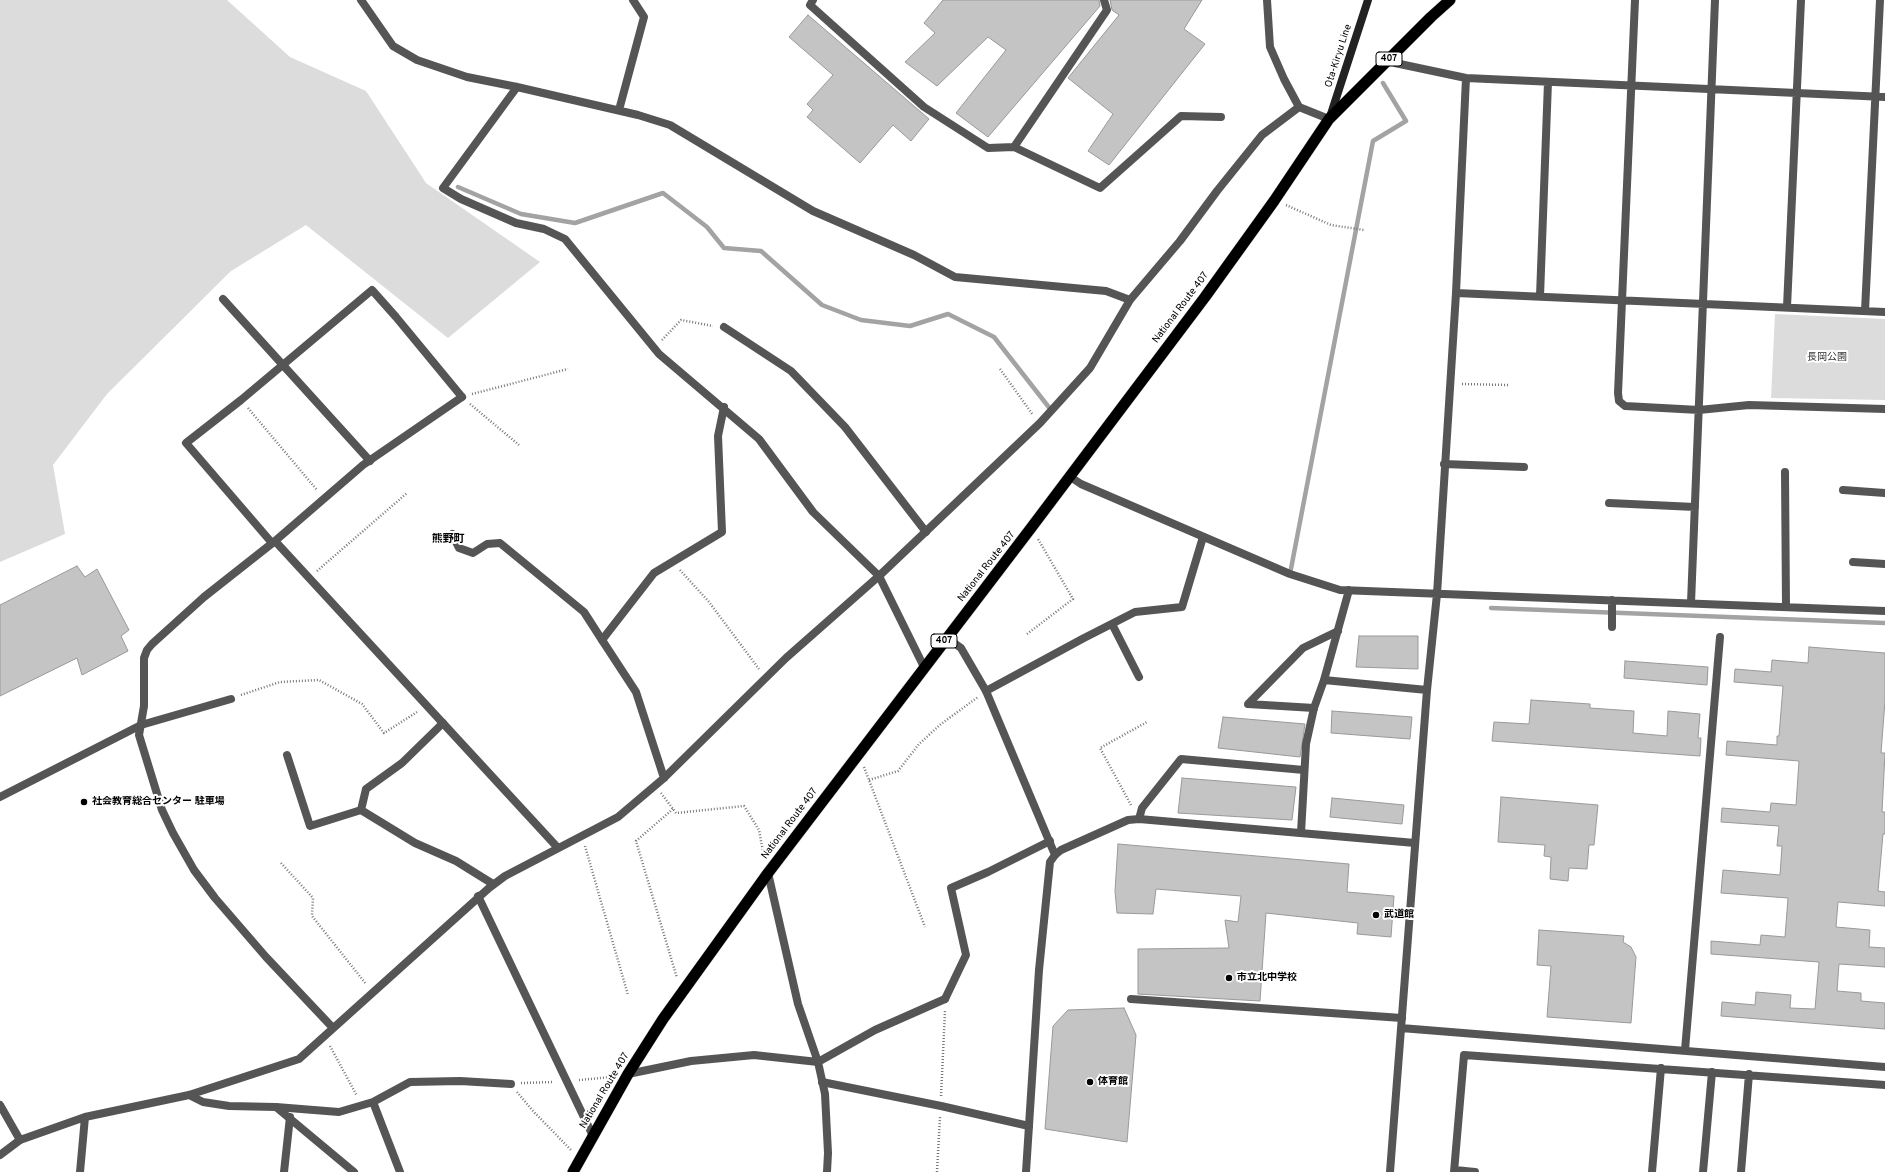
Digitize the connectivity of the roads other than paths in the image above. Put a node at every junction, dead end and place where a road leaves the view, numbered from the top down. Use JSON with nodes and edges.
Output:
{"nodes":[{"id":1,"x":361,"y":0,"type":"edge"},
{"id":2,"x":633,"y":0,"type":"edge"},
{"id":3,"x":813,"y":0,"type":"edge"},
{"id":4,"x":1104,"y":0,"type":"edge"},
{"id":5,"x":1267,"y":0,"type":"edge"},
{"id":6,"x":1368,"y":0,"type":"edge"},
{"id":7,"x":1450,"y":0,"type":"edge"},
{"id":8,"x":1635,"y":0,"type":"edge"},
{"id":9,"x":1715,"y":0,"type":"edge"},
{"id":10,"x":1801,"y":0,"type":"edge"},
{"id":11,"x":1880,"y":0,"type":"edge"},
{"id":12,"x":1390,"y":58,"type":"junction"},
{"id":13,"x":1466,"y":78,"type":"junction"},
{"id":14,"x":1548,"y":82,"type":"junction"},
{"id":15,"x":1631,"y":85,"type":"junction"},
{"id":16,"x":517,"y":87,"type":"junction"},
{"id":17,"x":1712,"y":89,"type":"junction"},
{"id":18,"x":1797,"y":93,"type":"junction"},
{"id":19,"x":1876,"y":96,"type":"junction"},
{"id":20,"x":1885,"y":97,"type":"edge"},
{"id":21,"x":1299,"y":106,"type":"junction"},
{"id":22,"x":619,"y":110,"type":"junction"},
{"id":23,"x":1220,"y":117,"type":"dead end"},
{"id":24,"x":1329,"y":119,"type":"junction"},
{"id":25,"x":1014,"y":147,"type":"junction"},
{"id":26,"x":1456,"y":293,"type":"junction"},
{"id":27,"x":1540,"y":296,"type":"junction"},
{"id":28,"x":223,"y":299,"type":"dead end"},
{"id":29,"x":1130,"y":300,"type":"junction"},
{"id":30,"x":1622,"y":300,"type":"junction"},
{"id":31,"x":1703,"y":303,"type":"junction"},
{"id":32,"x":1787,"y":307,"type":"junction"},
{"id":33,"x":1865,"y":311,"type":"junction"},
{"id":34,"x":1885,"y":312,"type":"edge"},
{"id":35,"x":724,"y":327,"type":"road end"},
{"id":36,"x":283,"y":364,"type":"junction"},
{"id":37,"x":724,"y":408,"type":"junction"},
{"id":38,"x":1885,"y":409,"type":"edge"},
{"id":39,"x":1699,"y":410,"type":"junction"},
{"id":40,"x":370,"y":460,"type":"junction"},
{"id":41,"x":1444,"y":464,"type":"junction"},
{"id":42,"x":1524,"y":467,"type":"dead end"},
{"id":43,"x":1785,"y":472,"type":"dead end"},
{"id":44,"x":1069,"y":476,"type":"junction"},
{"id":45,"x":1843,"y":490,"type":"dead end"},
{"id":46,"x":1885,"y":492,"type":"edge"},
{"id":47,"x":1609,"y":503,"type":"dead end"},
{"id":48,"x":1695,"y":507,"type":"junction"},
{"id":49,"x":926,"y":532,"type":"junction"},
{"id":50,"x":452,"y":534,"type":"dead end"},
{"id":51,"x":1203,"y":537,"type":"junction"},
{"id":52,"x":274,"y":542,"type":"junction"},
{"id":53,"x":1853,"y":562,"type":"dead end"},
{"id":54,"x":1885,"y":564,"type":"edge"},
{"id":55,"x":879,"y":576,"type":"junction"},
{"id":56,"x":1349,"y":590,"type":"junction"},
{"id":57,"x":1436,"y":594,"type":"junction"},
{"id":58,"x":1612,"y":600,"type":"junction"},
{"id":59,"x":1690,"y":603,"type":"junction"},
{"id":60,"x":1786,"y":607,"type":"junction"},
{"id":61,"x":1885,"y":611,"type":"edge"},
{"id":62,"x":1112,"y":624,"type":"junction"},
{"id":63,"x":1612,"y":627,"type":"dead end"},
{"id":64,"x":1338,"y":631,"type":"junction"},
{"id":65,"x":1720,"y":637,"type":"dead end"},
{"id":66,"x":947,"y":638,"type":"junction"},
{"id":67,"x":602,"y":640,"type":"junction"},
{"id":68,"x":924,"y":668,"type":"junction"},
{"id":69,"x":1139,"y":677,"type":"dead end"},
{"id":70,"x":1324,"y":680,"type":"junction"},
{"id":71,"x":1427,"y":690,"type":"junction"},
{"id":72,"x":986,"y":691,"type":"junction"},
{"id":73,"x":231,"y":699,"type":"road end"},
{"id":74,"x":1314,"y":708,"type":"junction"},
{"id":75,"x":443,"y":723,"type":"junction"},
{"id":76,"x":141,"y":725,"type":"junction"},
{"id":77,"x":287,"y":755,"type":"dead end"},
{"id":78,"x":1304,"y":770,"type":"junction"},
{"id":79,"x":664,"y":778,"type":"junction"},
{"id":80,"x":0,"y":796,"type":"edge"},
{"id":81,"x":361,"y":810,"type":"junction"},
{"id":82,"x":1139,"y":819,"type":"junction"},
{"id":83,"x":1301,"y":834,"type":"junction"},
{"id":84,"x":1050,"y":841,"type":"junction"},
{"id":85,"x":1415,"y":843,"type":"junction"},
{"id":86,"x":558,"y":848,"type":"junction"},
{"id":87,"x":1055,"y":855,"type":"junction"},
{"id":88,"x":768,"y":873,"type":"junction"},
{"id":89,"x":494,"y":884,"type":"junction"},
{"id":90,"x":478,"y":896,"type":"junction"},
{"id":91,"x":1131,"y":999,"type":"dead end"},
{"id":92,"x":1402,"y":1018,"type":"junction"},
{"id":93,"x":333,"y":1028,"type":"junction"},
{"id":94,"x":1401,"y":1028,"type":"junction"},
{"id":95,"x":1685,"y":1050,"type":"junction"},
{"id":96,"x":818,"y":1062,"type":"junction"},
{"id":97,"x":1885,"y":1067,"type":"edge"},
{"id":98,"x":1661,"y":1068,"type":"junction"},
{"id":99,"x":1712,"y":1072,"type":"junction"},
{"id":100,"x":628,"y":1074,"type":"junction"},
{"id":101,"x":1749,"y":1074,"type":"junction"},
{"id":102,"x":822,"y":1082,"type":"junction"},
{"id":103,"x":511,"y":1084,"type":"road end"},
{"id":104,"x":1885,"y":1085,"type":"edge"},
{"id":105,"x":189,"y":1095,"type":"junction"},
{"id":106,"x":373,"y":1102,"type":"junction"},
{"id":107,"x":0,"y":1105,"type":"edge"},
{"id":108,"x":276,"y":1107,"type":"junction"},
{"id":109,"x":290,"y":1117,"type":"junction"},
{"id":110,"x":85,"y":1118,"type":"junction"},
{"id":111,"x":1029,"y":1126,"type":"junction"},
{"id":112,"x":593,"y":1136,"type":"junction"},
{"id":113,"x":20,"y":1140,"type":"junction"},
{"id":114,"x":0,"y":1156,"type":"edge"},
{"id":115,"x":1454,"y":1171,"type":"edge"},
{"id":116,"x":80,"y":1172,"type":"edge"},
{"id":117,"x":284,"y":1172,"type":"edge"},
{"id":118,"x":354,"y":1172,"type":"edge"},
{"id":119,"x":400,"y":1172,"type":"edge"},
{"id":120,"x":573,"y":1172,"type":"edge"},
{"id":121,"x":827,"y":1172,"type":"edge"},
{"id":122,"x":1026,"y":1172,"type":"edge"},
{"id":123,"x":1390,"y":1172,"type":"edge"},
{"id":124,"x":1474,"y":1172,"type":"edge"},
{"id":125,"x":1652,"y":1172,"type":"edge"},
{"id":126,"x":1703,"y":1172,"type":"edge"},
{"id":127,"x":1741,"y":1172,"type":"edge"}],
"edges":[{"from":1,"to":16,"type":"street"},
{"from":2,"to":22,"type":"street"},
{"from":3,"to":25,"type":"street"},
{"from":4,"to":25,"type":"street"},
{"from":5,"to":21,"type":"street"},
{"from":6,"to":24,"type":"main road","name":"Ota-Kiryu Line"},
{"from":7,"to":12,"type":"highway","name":"National Route 407","number":"407"},
{"from":8,"to":15,"type":"street"},
{"from":9,"to":17,"type":"street"},
{"from":10,"to":18,"type":"street"},
{"from":11,"to":19,"type":"street"},
{"from":12,"to":13,"type":"street"},
{"from":12,"to":24,"type":"highway","name":"National Route 407","number":"407"},
{"from":13,"to":14,"type":"street"},
{"from":13,"to":26,"type":"street"},
{"from":14,"to":15,"type":"street"},
{"from":14,"to":27,"type":"street"},
{"from":15,"to":17,"type":"street"},
{"from":15,"to":30,"type":"street"},
{"from":16,"to":22,"type":"street"},
{"from":16,"to":37,"type":"street"},
{"from":17,"to":18,"type":"street"},
{"from":17,"to":31,"type":"street"},
{"from":18,"to":19,"type":"street"},
{"from":18,"to":32,"type":"street"},
{"from":19,"to":20,"type":"street"},
{"from":19,"to":33,"type":"street"},
{"from":21,"to":24,"type":"street"},
{"from":21,"to":29,"type":"street"},
{"from":22,"to":29,"type":"street"},
{"from":23,"to":25,"type":"street"},
{"from":24,"to":44,"type":"highway","name":"National Route 407","number":"407"},
{"from":26,"to":27,"type":"street"},
{"from":26,"to":41,"type":"street"},
{"from":27,"to":30,"type":"street"},
{"from":28,"to":36,"type":"street"},
{"from":29,"to":49,"type":"street"},
{"from":30,"to":31,"type":"street"},
{"from":30,"to":39,"type":"street"},
{"from":31,"to":32,"type":"street"},
{"from":31,"to":39,"type":"street"},
{"from":32,"to":33,"type":"street"},
{"from":33,"to":34,"type":"street"},
{"from":35,"to":49,"type":"street"},
{"from":36,"to":40,"type":"street"},
{"from":36,"to":40,"type":"street"},
{"from":36,"to":52,"type":"street"},
{"from":37,"to":55,"type":"street"},
{"from":37,"to":67,"type":"street"},
{"from":38,"to":39,"type":"street"},
{"from":39,"to":48,"type":"street"},
{"from":40,"to":52,"type":"street"},
{"from":41,"to":42,"type":"street"},
{"from":41,"to":57,"type":"street"},
{"from":43,"to":60,"type":"street"},
{"from":44,"to":51,"type":"street"},
{"from":44,"to":66,"type":"highway","name":"National Route 407","number":"407"},
{"from":45,"to":46,"type":"street"},
{"from":47,"to":48,"type":"street"},
{"from":48,"to":59,"type":"street"},
{"from":49,"to":55,"type":"street"},
{"from":50,"to":67,"type":"street"},
{"from":51,"to":56,"type":"street"},
{"from":51,"to":62,"type":"street"},
{"from":52,"to":75,"type":"street"},
{"from":52,"to":76,"type":"street"},
{"from":53,"to":54,"type":"street"},
{"from":55,"to":68,"type":"street"},
{"from":55,"to":79,"type":"street"},
{"from":56,"to":57,"type":"street"},
{"from":56,"to":64,"type":"street"},
{"from":57,"to":58,"type":"street"},
{"from":57,"to":71,"type":"street"},
{"from":58,"to":59,"type":"street"},
{"from":58,"to":63,"type":"street"},
{"from":59,"to":60,"type":"street"},
{"from":60,"to":61,"type":"street"},
{"from":62,"to":69,"type":"street"},
{"from":62,"to":72,"type":"street"},
{"from":64,"to":70,"type":"street"},
{"from":64,"to":74,"type":"street"},
{"from":65,"to":95,"type":"street"},
{"from":66,"to":68,"type":"highway","name":"National Route 407","number":"407"},
{"from":66,"to":72,"type":"street"},
{"from":67,"to":79,"type":"street"},
{"from":68,"to":88,"type":"highway","name":"National Route 407","number":"407"},
{"from":70,"to":71,"type":"street"},
{"from":70,"to":74,"type":"street"},
{"from":71,"to":85,"type":"street"},
{"from":72,"to":84,"type":"street"},
{"from":73,"to":76,"type":"street"},
{"from":74,"to":78,"type":"street"},
{"from":75,"to":81,"type":"street"},
{"from":75,"to":86,"type":"street"},
{"from":76,"to":80,"type":"street"},
{"from":76,"to":93,"type":"street"},
{"from":77,"to":81,"type":"street"},
{"from":78,"to":82,"type":"street"},
{"from":78,"to":83,"type":"street"},
{"from":79,"to":86,"type":"street"},
{"from":81,"to":89,"type":"street"},
{"from":82,"to":83,"type":"street"},
{"from":82,"to":87,"type":"street"},
{"from":83,"to":85,"type":"street"},
{"from":84,"to":87,"type":"street"},
{"from":84,"to":96,"type":"street"},
{"from":85,"to":92,"type":"street"},
{"from":86,"to":89,"type":"street"},
{"from":87,"to":111,"type":"street"},
{"from":88,"to":96,"type":"street"},
{"from":88,"to":100,"type":"highway","name":"National Route 407","number":"407"},
{"from":89,"to":90,"type":"street"},
{"from":90,"to":93,"type":"street"},
{"from":90,"to":112,"type":"street"},
{"from":91,"to":92,"type":"street"},
{"from":92,"to":94,"type":"street"},
{"from":93,"to":105,"type":"street"},
{"from":94,"to":95,"type":"street"},
{"from":94,"to":123,"type":"street"},
{"from":95,"to":97,"type":"street"},
{"from":96,"to":100,"type":"street"},
{"from":96,"to":102,"type":"street"},
{"from":98,"to":99,"type":"street"},
{"from":98,"to":115,"type":"street"},
{"from":98,"to":125,"type":"street"},
{"from":99,"to":101,"type":"street"},
{"from":99,"to":126,"type":"street"},
{"from":100,"to":112,"type":"highway","name":"National Route 407","number":"407"},
{"from":101,"to":104,"type":"street"},
{"from":101,"to":127,"type":"street"},
{"from":102,"to":111,"type":"street"},
{"from":102,"to":121,"type":"street"},
{"from":103,"to":106,"type":"street"},
{"from":105,"to":108,"type":"street"},
{"from":105,"to":110,"type":"street"},
{"from":106,"to":108,"type":"street"},
{"from":106,"to":119,"type":"street"},
{"from":107,"to":113,"type":"street"},
{"from":108,"to":109,"type":"street"},
{"from":109,"to":117,"type":"street"},
{"from":109,"to":118,"type":"street"},
{"from":110,"to":113,"type":"street"},
{"from":110,"to":116,"type":"street"},
{"from":111,"to":122,"type":"street"},
{"from":112,"to":120,"type":"highway","name":"National Route 407","number":"407"},
{"from":113,"to":114,"type":"street"},
{"from":115,"to":124,"type":"street"}]}
